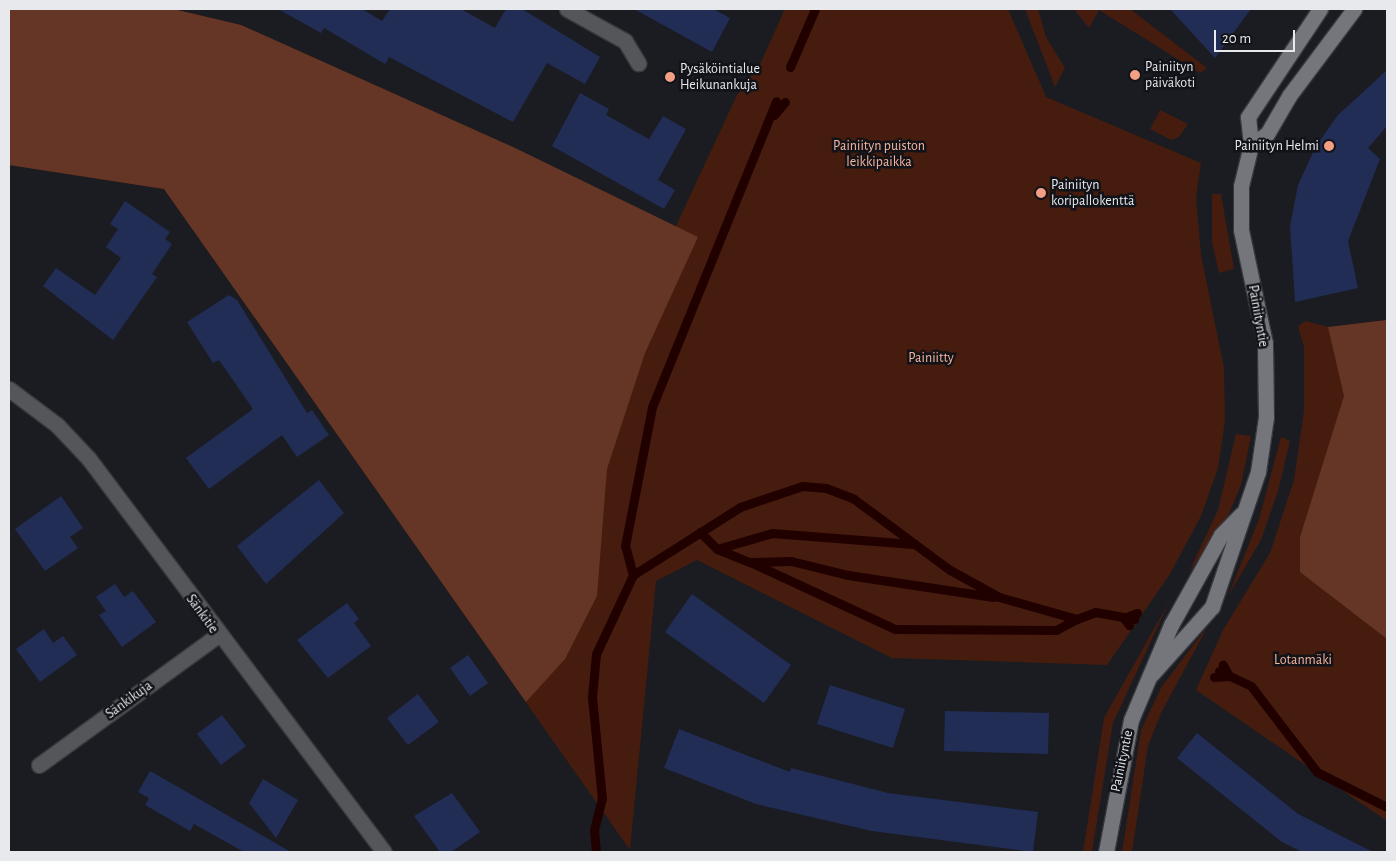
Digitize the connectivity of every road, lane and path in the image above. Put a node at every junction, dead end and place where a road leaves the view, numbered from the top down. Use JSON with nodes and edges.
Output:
{"nodes":[{"id":1,"x":567,"y":9,"type":"edge"},
{"id":2,"x":1320,"y":9,"type":"edge"},
{"id":3,"x":1354,"y":9,"type":"edge"},
{"id":4,"x":638,"y":63,"type":"dead end"},
{"id":5,"x":1251,"y":145,"type":"junction"},
{"id":6,"x":9,"y":389,"type":"edge"},
{"id":7,"x":1240,"y":516,"type":"junction"},
{"id":8,"x":218,"y":635,"type":"junction"},
{"id":9,"x":1152,"y":674,"type":"junction"},
{"id":10,"x":39,"y":765,"type":"dead end"},
{"id":11,"x":384,"y":852,"type":"edge"},
{"id":12,"x":1106,"y":852,"type":"edge"}],
"edges":[{"from":1,"to":4,"type":"street"},
{"from":2,"to":5,"type":"street","name":"Painiityntie"},
{"from":3,"to":5,"type":"street"},
{"from":5,"to":7,"type":"street","name":"Painiityntie"},
{"from":6,"to":8,"type":"street","name":"Sänkitie"},
{"from":7,"to":9,"type":"street","name":"Painiityntie"},
{"from":7,"to":9,"type":"street","name":"Painiityntie"},
{"from":8,"to":10,"type":"street","name":"Sänkikuja"},
{"from":8,"to":11,"type":"street","name":"Sänkitie"},
{"from":9,"to":12,"type":"street","name":"Painiityntie"}]}
